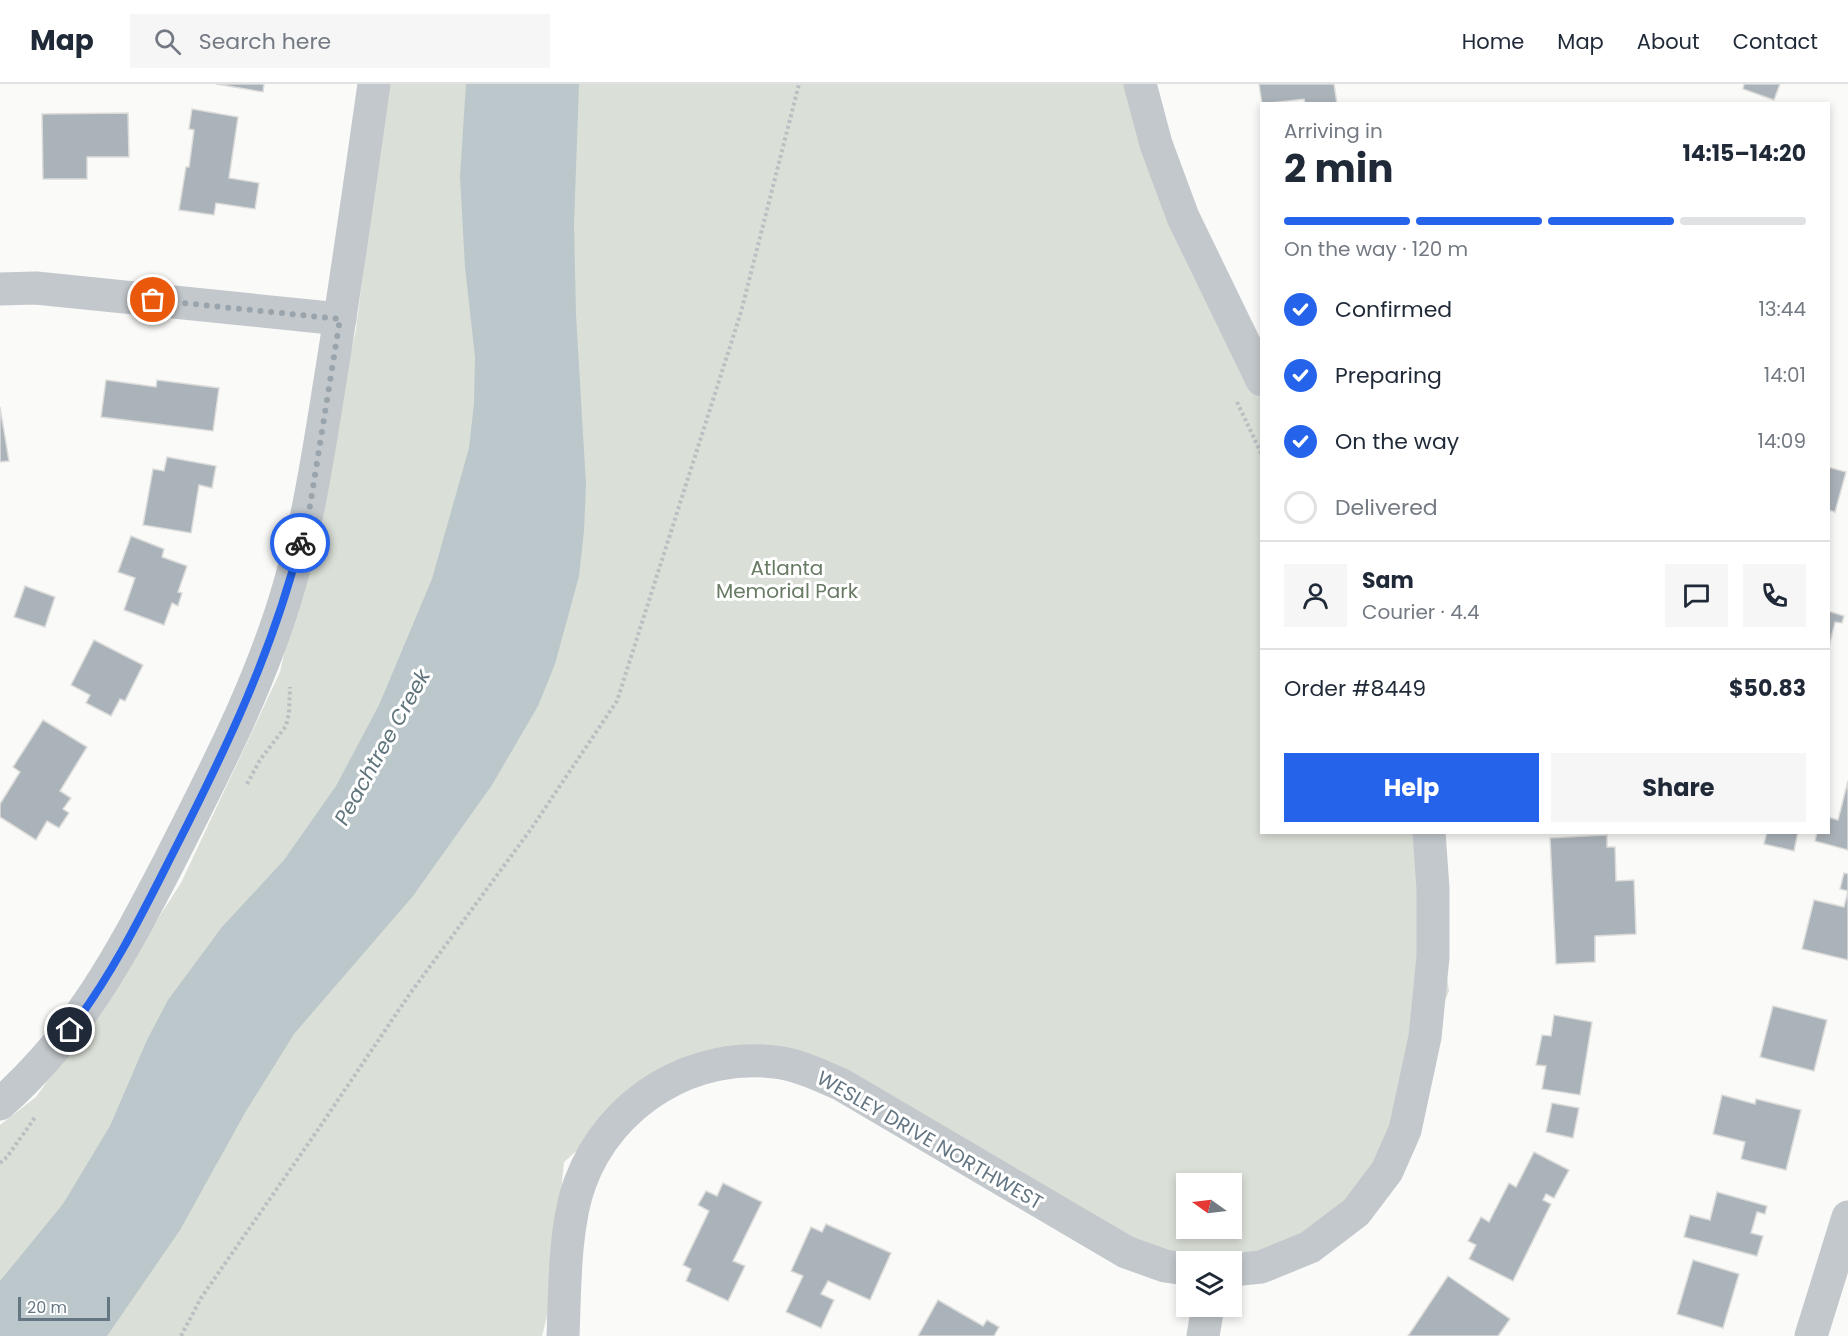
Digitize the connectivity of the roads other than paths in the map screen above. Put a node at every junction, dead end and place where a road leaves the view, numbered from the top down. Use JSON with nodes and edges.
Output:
{"nodes":[{"id":1,"x":374,"y":84,"type":"edge"},
{"id":2,"x":1140,"y":84,"type":"edge"},
{"id":3,"x":0,"y":289,"type":"edge"},
{"id":4,"x":340,"y":319,"type":"junction"},
{"id":5,"x":1260,"y":376,"type":"edge"},
{"id":6,"x":1429,"y":834,"type":"edge"},
{"id":7,"x":0,"y":1104,"type":"edge"},
{"id":8,"x":1848,"y":1217,"type":"edge"},
{"id":9,"x":1176,"y":1268,"type":"edge"},
{"id":10,"x":1242,"y":1269,"type":"edge"},
{"id":11,"x":1206,"y":1317,"type":"edge"},
{"id":12,"x":563,"y":1336,"type":"edge"},
{"id":13,"x":1203,"y":1336,"type":"edge"},
{"id":14,"x":1811,"y":1336,"type":"edge"}],
"edges":[{"from":1,"to":4,"type":"street"},
{"from":2,"to":5,"type":"street"},
{"from":3,"to":4,"type":"street"},
{"from":4,"to":7,"type":"street"},
{"from":6,"to":10,"type":"street"},
{"from":8,"to":14,"type":"street"},
{"from":9,"to":12,"type":"street","name":"WESLEY DRIVE NORTHWEST"},
{"from":11,"to":13,"type":"street"}]}
